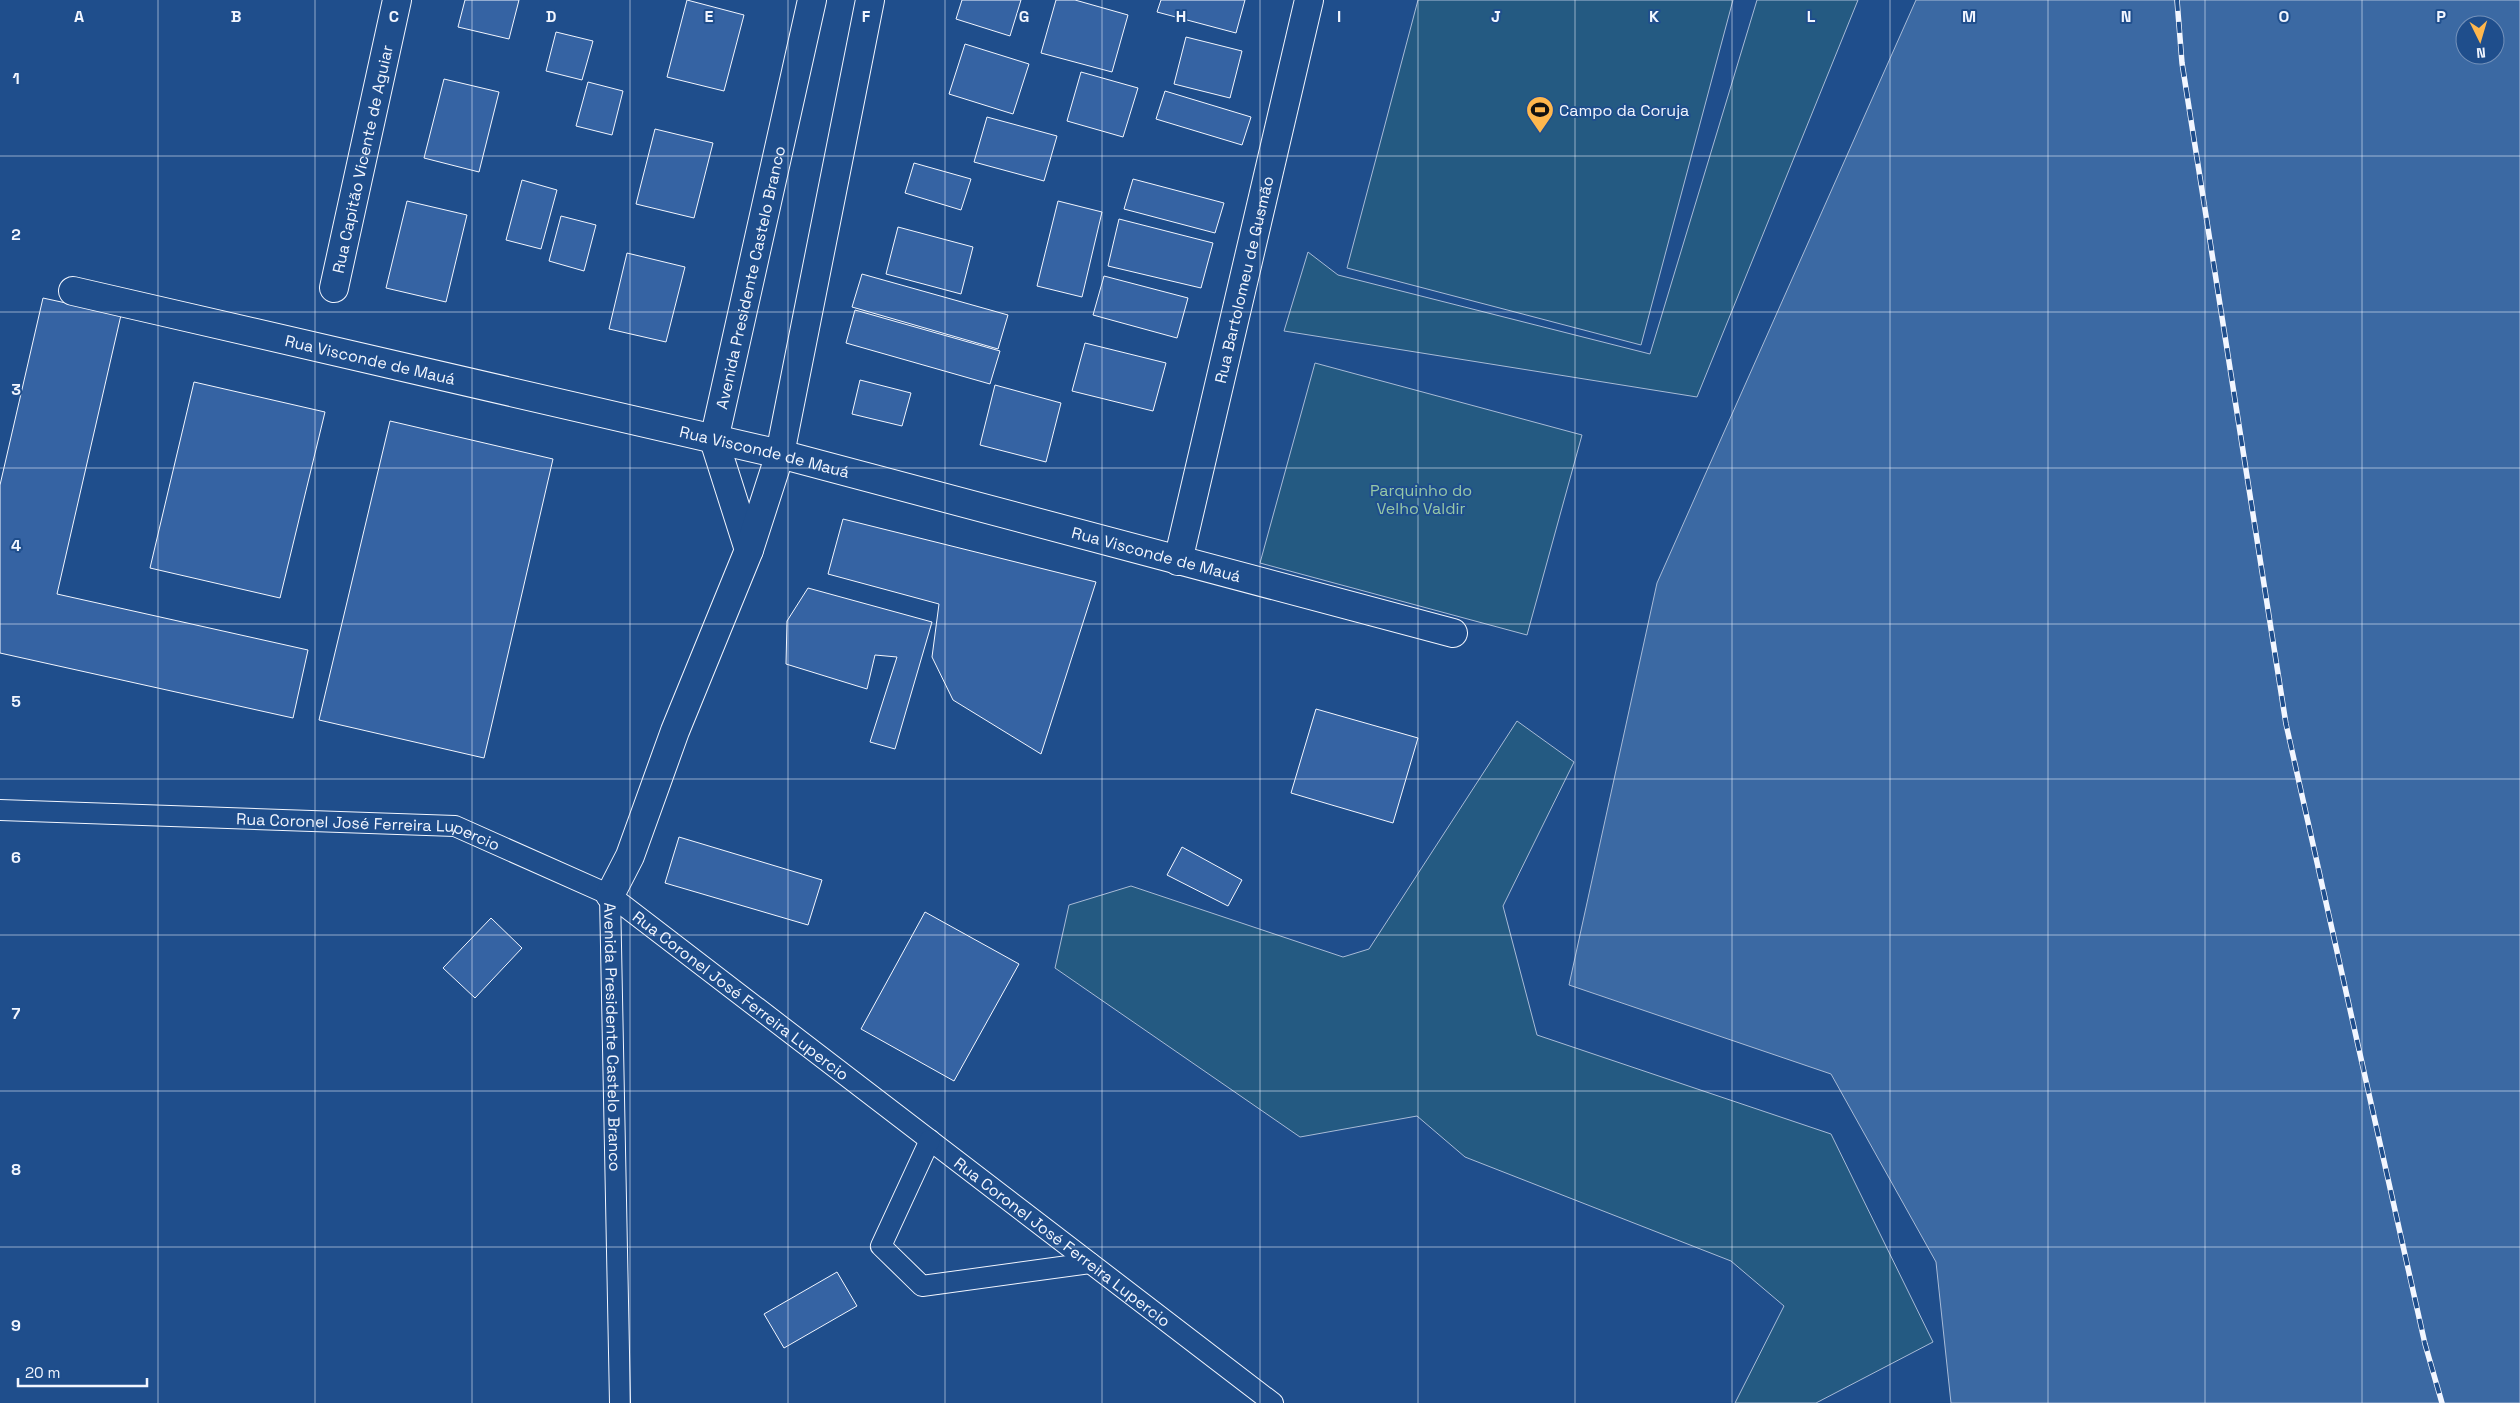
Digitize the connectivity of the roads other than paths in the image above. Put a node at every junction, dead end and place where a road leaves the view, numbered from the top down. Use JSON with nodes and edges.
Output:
{"nodes":[{"id":1,"x":397,"y":0,"type":"edge"},
{"id":2,"x":812,"y":0,"type":"edge"},
{"id":3,"x":870,"y":0,"type":"edge"},
{"id":4,"x":1309,"y":0,"type":"edge"},
{"id":5,"x":334,"y":288,"type":"dead end"},
{"id":6,"x":73,"y":291,"type":"dead end"},
{"id":7,"x":714,"y":440,"type":"junction"},
{"id":8,"x":780,"y":454,"type":"junction"},
{"id":9,"x":750,"y":550,"type":"junction"},
{"id":10,"x":1178,"y":561,"type":"junction"},
{"id":11,"x":1453,"y":633,"type":"dead end"},
{"id":12,"x":0,"y":810,"type":"edge"},
{"id":13,"x":610,"y":895,"type":"junction"},
{"id":14,"x":930,"y":1140,"type":"junction"},
{"id":15,"x":1090,"y":1263,"type":"junction"},
{"id":16,"x":620,"y":1403,"type":"edge"},
{"id":17,"x":1273,"y":1403,"type":"edge"}],
"edges":[{"from":1,"to":5,"type":"street","name":"Rua Capitão Vicente de Aguiar"},
{"from":2,"to":7,"type":"street","name":"Avenida Presidente Castelo Branco"},
{"from":3,"to":8,"type":"street","name":"Avenida Presidente Castelo Branco"},
{"from":4,"to":10,"type":"street","name":"Rua Bartolomeu de Gusmão"},
{"from":6,"to":7,"type":"street","name":"Rua Visconde de Mauá"},
{"from":7,"to":8,"type":"street","name":"Rua Visconde de Mauá"},
{"from":7,"to":9,"type":"street"},
{"from":8,"to":9,"type":"street","name":"Avenida Presidente Castelo Branco"},
{"from":8,"to":10,"type":"street","name":"Rua Visconde de Mauá"},
{"from":9,"to":13,"type":"street","name":"Avenida Presidente Castelo Branco"},
{"from":10,"to":11,"type":"street","name":"Rua Visconde de Mauá"},
{"from":12,"to":13,"type":"lane","name":"Rua Coronel José Ferreira Lupercio"},
{"from":13,"to":14,"type":"lane","name":"Rua Coronel José Ferreira Lupercio"},
{"from":13,"to":16,"type":"lane","name":"Avenida Presidente Castelo Branco"},
{"from":14,"to":15,"type":"lane","name":"Rua Coronel José Ferreira Lupercio"},
{"from":14,"to":15,"type":"lane"},
{"from":15,"to":17,"type":"lane","name":"Rua Coronel José Ferreira Lupercio"}]}
